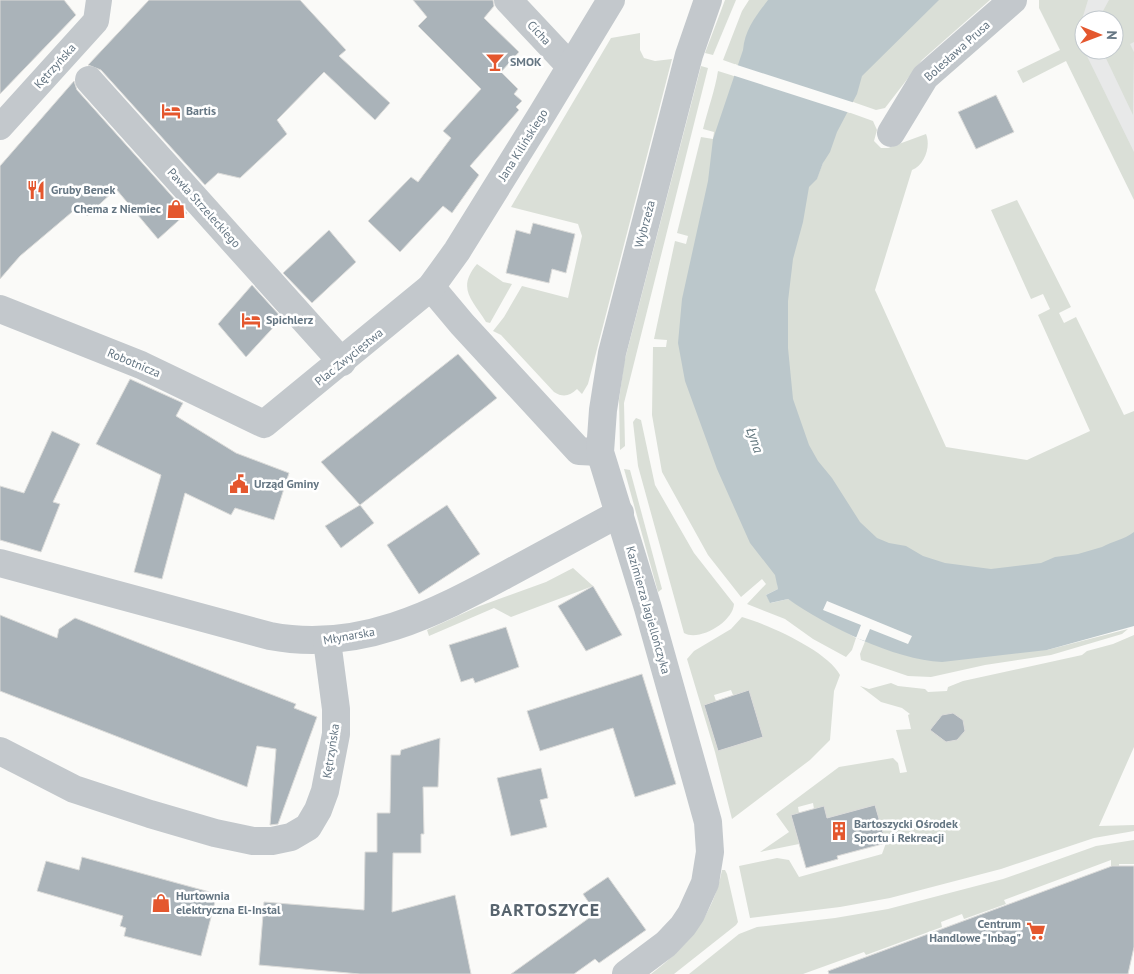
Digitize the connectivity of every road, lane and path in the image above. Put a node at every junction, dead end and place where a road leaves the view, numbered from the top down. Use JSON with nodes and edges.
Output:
{"nodes":[{"id":1,"x":100,"y":0,"type":"edge"},
{"id":2,"x":508,"y":0,"type":"edge"},
{"id":3,"x":611,"y":0,"type":"edge"},
{"id":4,"x":708,"y":0,"type":"edge"},
{"id":5,"x":1013,"y":0,"type":"edge"},
{"id":6,"x":62,"y":58,"type":"junction"},
{"id":7,"x":570,"y":66,"type":"junction"},
{"id":8,"x":89,"y":80,"type":"joint"},
{"id":9,"x":0,"y":127,"type":"edge"},
{"id":10,"x":891,"y":133,"type":"dead end"},
{"id":11,"x":431,"y":287,"type":"junction"},
{"id":12,"x":0,"y":310,"type":"edge"},
{"id":13,"x":342,"y":362,"type":"junction"},
{"id":14,"x":264,"y":424,"type":"joint"},
{"id":15,"x":600,"y":452,"type":"junction"},
{"id":16,"x":620,"y":513,"type":"junction"},
{"id":17,"x":0,"y":564,"type":"edge"},
{"id":18,"x":327,"y":641,"type":"junction"},
{"id":19,"x":0,"y":751,"type":"edge"},
{"id":20,"x":626,"y":974,"type":"edge"}],
"edges":[{"from":1,"to":6,"type":"street","name":"Kętrzyńska"},
{"from":2,"to":7,"type":"street","name":"Cicha"},
{"from":3,"to":7,"type":"street","name":"Jana Kilińskiego"},
{"from":4,"to":15,"type":"street","name":"Wybrzeża"},
{"from":5,"to":10,"type":"street","name":"Bolesława Prusa"},
{"from":6,"to":8,"type":"street","name":"Pawła Strzeleckiego"},
{"from":6,"to":9,"type":"street","name":"Kętrzyńska"},
{"from":7,"to":11,"type":"street","name":"Jana Kilińskiego"},
{"from":8,"to":13,"type":"street","name":"Pawła Strzeleckiego"},
{"from":11,"to":13,"type":"street","name":"Plac Zwycięstwa"},
{"from":11,"to":15,"type":"street"},
{"from":12,"to":14,"type":"street","name":"Robotnicza"},
{"from":13,"to":14,"type":"street","name":"Plac Zwycięstwa"},
{"from":15,"to":16,"type":"street","name":"Kazimierza Jagiellończyka"},
{"from":16,"to":18,"type":"street","name":"Młynarska"},
{"from":16,"to":20,"type":"street","name":"Kazimierza Jagiellończyka"},
{"from":17,"to":18,"type":"street","name":"Młynarska"},
{"from":18,"to":19,"type":"street","name":"Kętrzyńska"}]}
